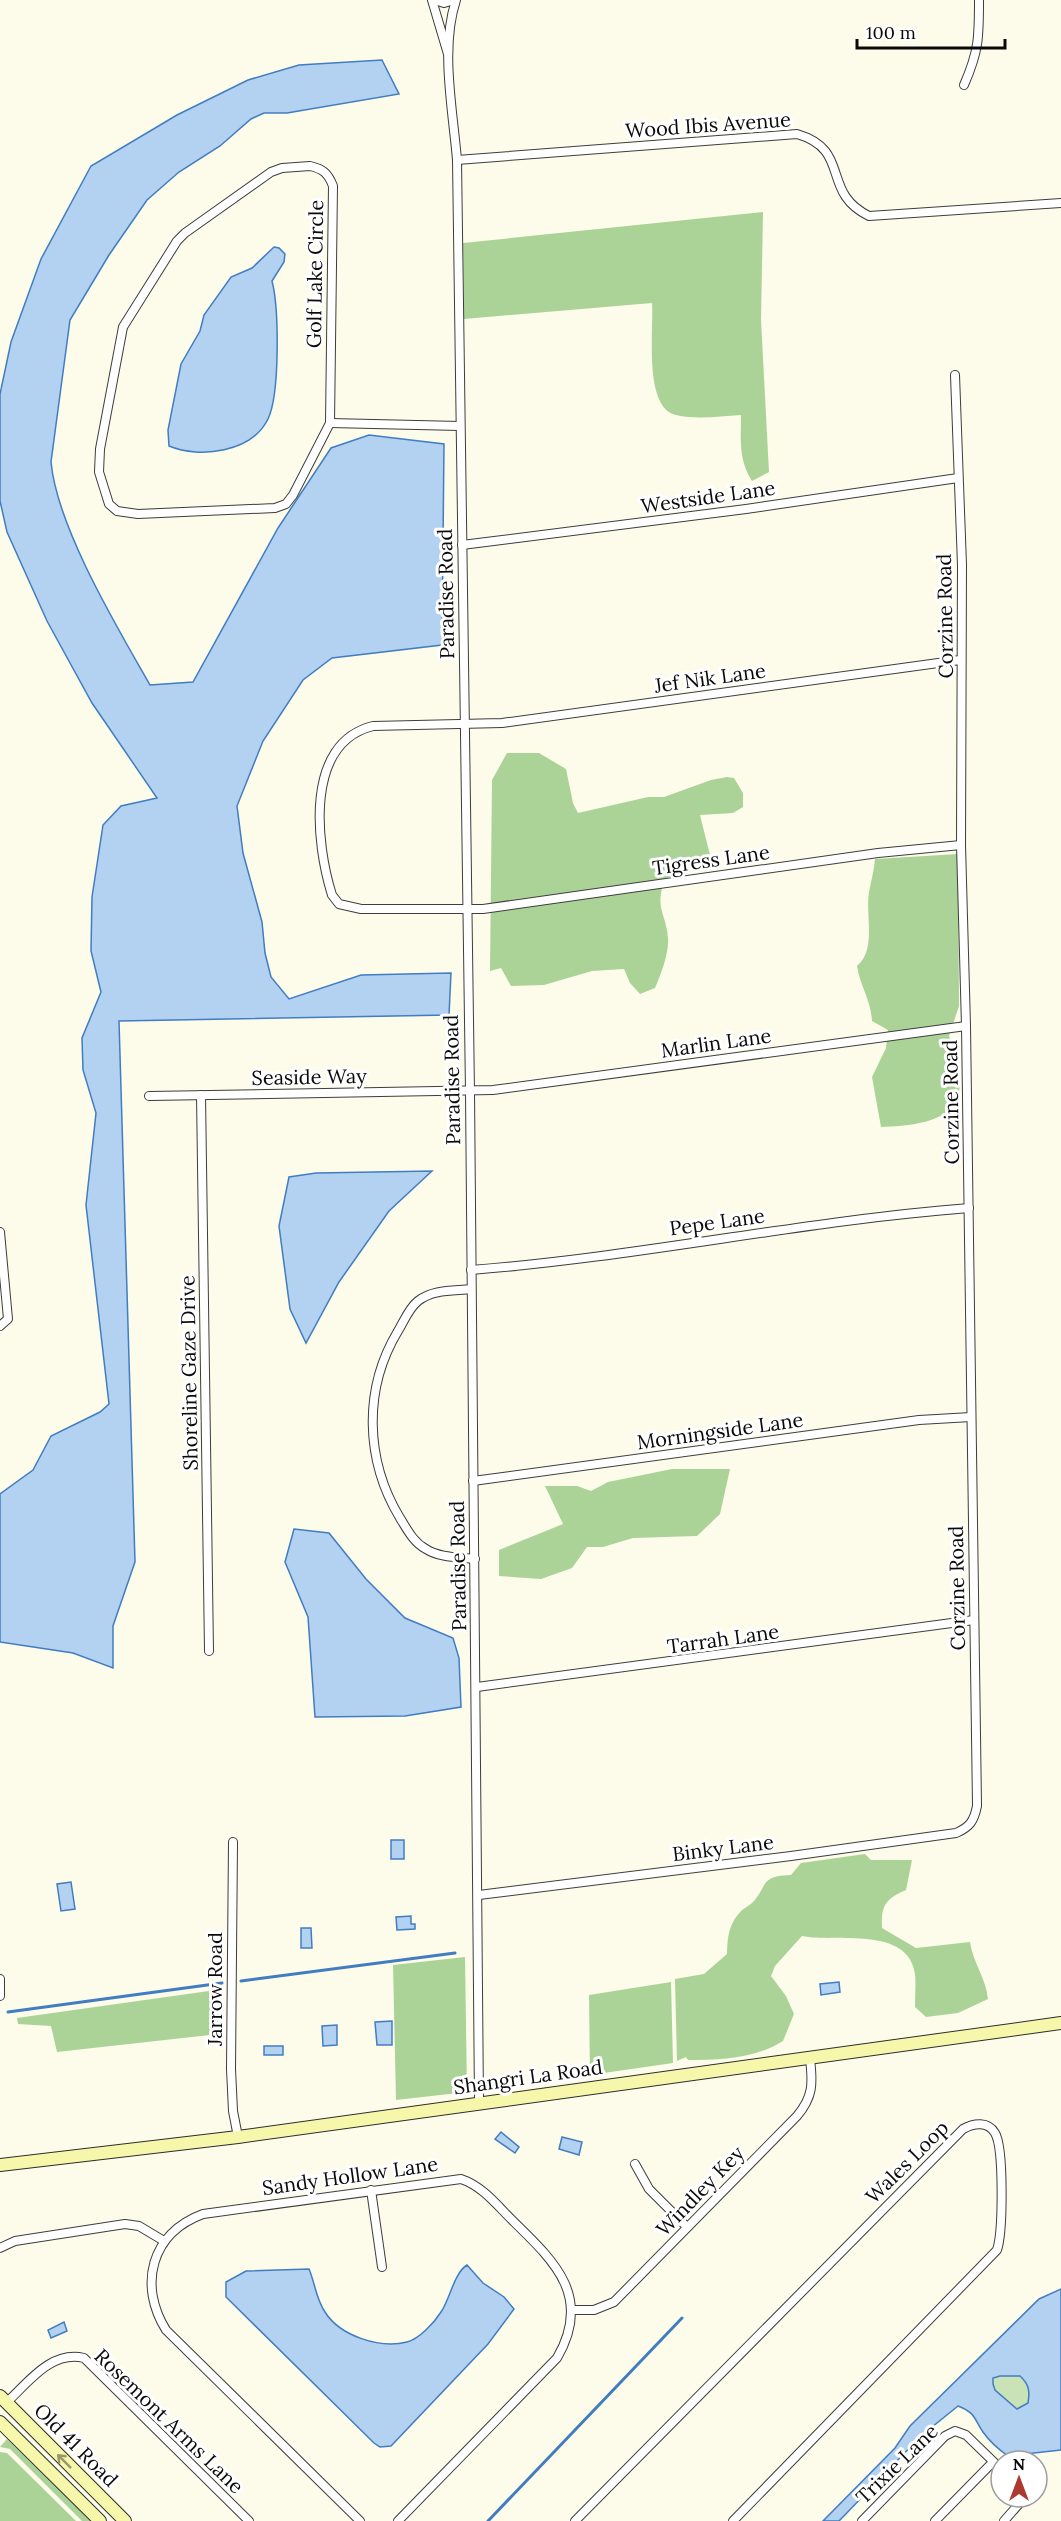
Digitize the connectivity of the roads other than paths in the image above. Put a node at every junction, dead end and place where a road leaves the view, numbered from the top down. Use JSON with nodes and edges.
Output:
{"nodes":[{"id":1,"x":434,"y":0,"type":"edge"},
{"id":2,"x":455,"y":0,"type":"edge"},
{"id":3,"x":979,"y":0,"type":"edge"},
{"id":4,"x":449,"y":57,"type":"junction"},
{"id":5,"x":964,"y":85,"type":"dead end"},
{"id":6,"x":457,"y":160,"type":"junction"},
{"id":7,"x":1061,"y":203,"type":"edge"},
{"id":8,"x":955,"y":375,"type":"dead end"},
{"id":9,"x":330,"y":423,"type":"junction"},
{"id":10,"x":460,"y":426,"type":"junction"},
{"id":11,"x":957,"y":478,"type":"junction"},
{"id":12,"x":462,"y":545,"type":"junction"},
{"id":13,"x":960,"y":660,"type":"junction"},
{"id":14,"x":464,"y":725,"type":"junction"},
{"id":15,"x":961,"y":846,"type":"junction"},
{"id":16,"x":467,"y":909,"type":"junction"},
{"id":17,"x":966,"y":1026,"type":"junction"},
{"id":18,"x":470,"y":1092,"type":"junction"},
{"id":19,"x":201,"y":1095,"type":"junction"},
{"id":20,"x":149,"y":1096,"type":"dead end"},
{"id":21,"x":969,"y":1208,"type":"junction"},
{"id":22,"x":0,"y":1232,"type":"edge"},
{"id":23,"x":471,"y":1270,"type":"junction"},
{"id":24,"x":471,"y":1289,"type":"junction"},
{"id":25,"x":0,"y":1326,"type":"edge"},
{"id":26,"x":971,"y":1417,"type":"junction"},
{"id":27,"x":473,"y":1481,"type":"junction"},
{"id":28,"x":475,"y":1559,"type":"junction"},
{"id":29,"x":974,"y":1620,"type":"junction"},
{"id":30,"x":209,"y":1651,"type":"dead end"},
{"id":31,"x":477,"y":1688,"type":"junction"},
{"id":32,"x":969,"y":1827,"type":"joint"},
{"id":33,"x":233,"y":1842,"type":"dead end"},
{"id":34,"x":479,"y":1895,"type":"junction"},
{"id":35,"x":0,"y":1979,"type":"edge"},
{"id":36,"x":0,"y":1996,"type":"edge"},
{"id":37,"x":1061,"y":2023,"type":"edge"},
{"id":38,"x":810,"y":2059,"type":"junction"},
{"id":39,"x":480,"y":2102,"type":"junction"},
{"id":40,"x":238,"y":2137,"type":"junction"},
{"id":41,"x":635,"y":2164,"type":"dead end"},
{"id":42,"x":0,"y":2165,"type":"edge"},
{"id":43,"x":371,"y":2190,"type":"junction"},
{"id":44,"x":687,"y":2227,"type":"junction"},
{"id":45,"x":164,"y":2241,"type":"junction"},
{"id":46,"x":0,"y":2248,"type":"edge"},
{"id":47,"x":382,"y":2268,"type":"dead end"},
{"id":48,"x":572,"y":2310,"type":"junction"},
{"id":49,"x":3,"y":2400,"type":"edge"},
{"id":50,"x":0,"y":2422,"type":"edge"},
{"id":51,"x":989,"y":2458,"type":"edge"},
{"id":52,"x":989,"y":2466,"type":"edge"},
{"id":53,"x":1014,"y":2509,"type":"edge"},
{"id":54,"x":100,"y":2521,"type":"edge"},
{"id":55,"x":125,"y":2521,"type":"edge"},
{"id":56,"x":249,"y":2521,"type":"edge"},
{"id":57,"x":360,"y":2521,"type":"edge"},
{"id":58,"x":398,"y":2521,"type":"edge"},
{"id":59,"x":575,"y":2521,"type":"edge"},
{"id":60,"x":733,"y":2521,"type":"edge"},
{"id":61,"x":862,"y":2521,"type":"edge"},
{"id":62,"x":934,"y":2521,"type":"edge"},
{"id":63,"x":1004,"y":2521,"type":"edge"}],
"edges":[{"from":1,"to":2,"type":"street"},
{"from":1,"to":4,"type":"street","name":"Paradise Road"},
{"from":2,"to":4,"type":"street","name":"Paradise Road"},
{"from":3,"to":5,"type":"street"},
{"from":4,"to":6,"type":"street","name":"Paradise Road"},
{"from":6,"to":7,"type":"street","name":"Wood Ibis Avenue"},
{"from":6,"to":10,"type":"street","name":"Paradise Road"},
{"from":8,"to":11,"type":"street","name":"Corzine Road"},
{"from":9,"to":9,"type":"street","name":"Golf Lake Circle"},
{"from":9,"to":10,"type":"street"},
{"from":10,"to":12,"type":"street","name":"Paradise Road"},
{"from":11,"to":12,"type":"street","name":"Westside Lane"},
{"from":11,"to":13,"type":"street","name":"Corzine Road"},
{"from":12,"to":14,"type":"street","name":"Paradise Road"},
{"from":13,"to":14,"type":"street","name":"Jef Nik Lane"},
{"from":13,"to":15,"type":"street","name":"Corzine Road"},
{"from":14,"to":16,"type":"street","name":"Paradise Road"},
{"from":14,"to":16,"type":"street","name":"Jef Nik Lane"},
{"from":15,"to":16,"type":"street","name":"Tigress Lane"},
{"from":15,"to":17,"type":"street","name":"Corzine Road"},
{"from":16,"to":18,"type":"street","name":"Paradise Road"},
{"from":17,"to":18,"type":"street","name":"Marlin Lane"},
{"from":17,"to":21,"type":"street","name":"Corzine Road"},
{"from":18,"to":19,"type":"street","name":"Seaside Way"},
{"from":18,"to":23,"type":"street","name":"Paradise Road"},
{"from":19,"to":20,"type":"street","name":"Seaside Way"},
{"from":19,"to":30,"type":"street","name":"Shoreline Gaze Drive"},
{"from":21,"to":23,"type":"street","name":"Pepe Lane"},
{"from":21,"to":26,"type":"street","name":"Corzine Road"},
{"from":22,"to":25,"type":"street"},
{"from":23,"to":24,"type":"street","name":"Paradise Road"},
{"from":24,"to":27,"type":"street","name":"Paradise Road"},
{"from":24,"to":28,"type":"street"},
{"from":26,"to":27,"type":"street","name":"Morningside Lane"},
{"from":26,"to":29,"type":"street","name":"Corzine Road"},
{"from":27,"to":28,"type":"street","name":"Paradise Road"},
{"from":28,"to":31,"type":"street","name":"Paradise Road"},
{"from":29,"to":31,"type":"street","name":"Tarrah Lane"},
{"from":29,"to":32,"type":"street","name":"Corzine Road"},
{"from":31,"to":34,"type":"street","name":"Paradise Road"},
{"from":32,"to":34,"type":"street","name":"Binky Lane"},
{"from":33,"to":40,"type":"street","name":"Jarrow Road"},
{"from":34,"to":39,"type":"street","name":"Paradise Road"},
{"from":35,"to":36,"type":"street"},
{"from":37,"to":38,"type":"street","name":"Shangri La Road"},
{"from":38,"to":39,"type":"street","name":"Shangri La Road"},
{"from":38,"to":44,"type":"street","name":"Windley Key"},
{"from":39,"to":40,"type":"street","name":"Shangri La Road"},
{"from":40,"to":42,"type":"street","name":"Shangri La Road"},
{"from":41,"to":44,"type":"street"},
{"from":43,"to":45,"type":"street","name":"Sandy Hollow Lane"},
{"from":43,"to":47,"type":"street"},
{"from":43,"to":48,"type":"street","name":"Sandy Hollow Lane"},
{"from":44,"to":48,"type":"street","name":"Windley Key"},
{"from":45,"to":46,"type":"street"},
{"from":45,"to":57,"type":"street","name":"Sandy Hollow Lane"},
{"from":48,"to":58,"type":"street","name":"Sandy Hollow Lane"},
{"from":55,"to":49,"type":"street","name":"Old 41 Road","one_way":true},
{"from":49,"to":56,"type":"street","name":"Rosemont Arms Lane"},
{"from":50,"to":54,"type":"street","name":"Old 41 Road"},
{"from":51,"to":61,"type":"street","name":"Trixie Lane"},
{"from":52,"to":62,"type":"street"},
{"from":53,"to":63,"type":"street"},
{"from":59,"to":60,"type":"street","name":"Wales Loop"}]}
